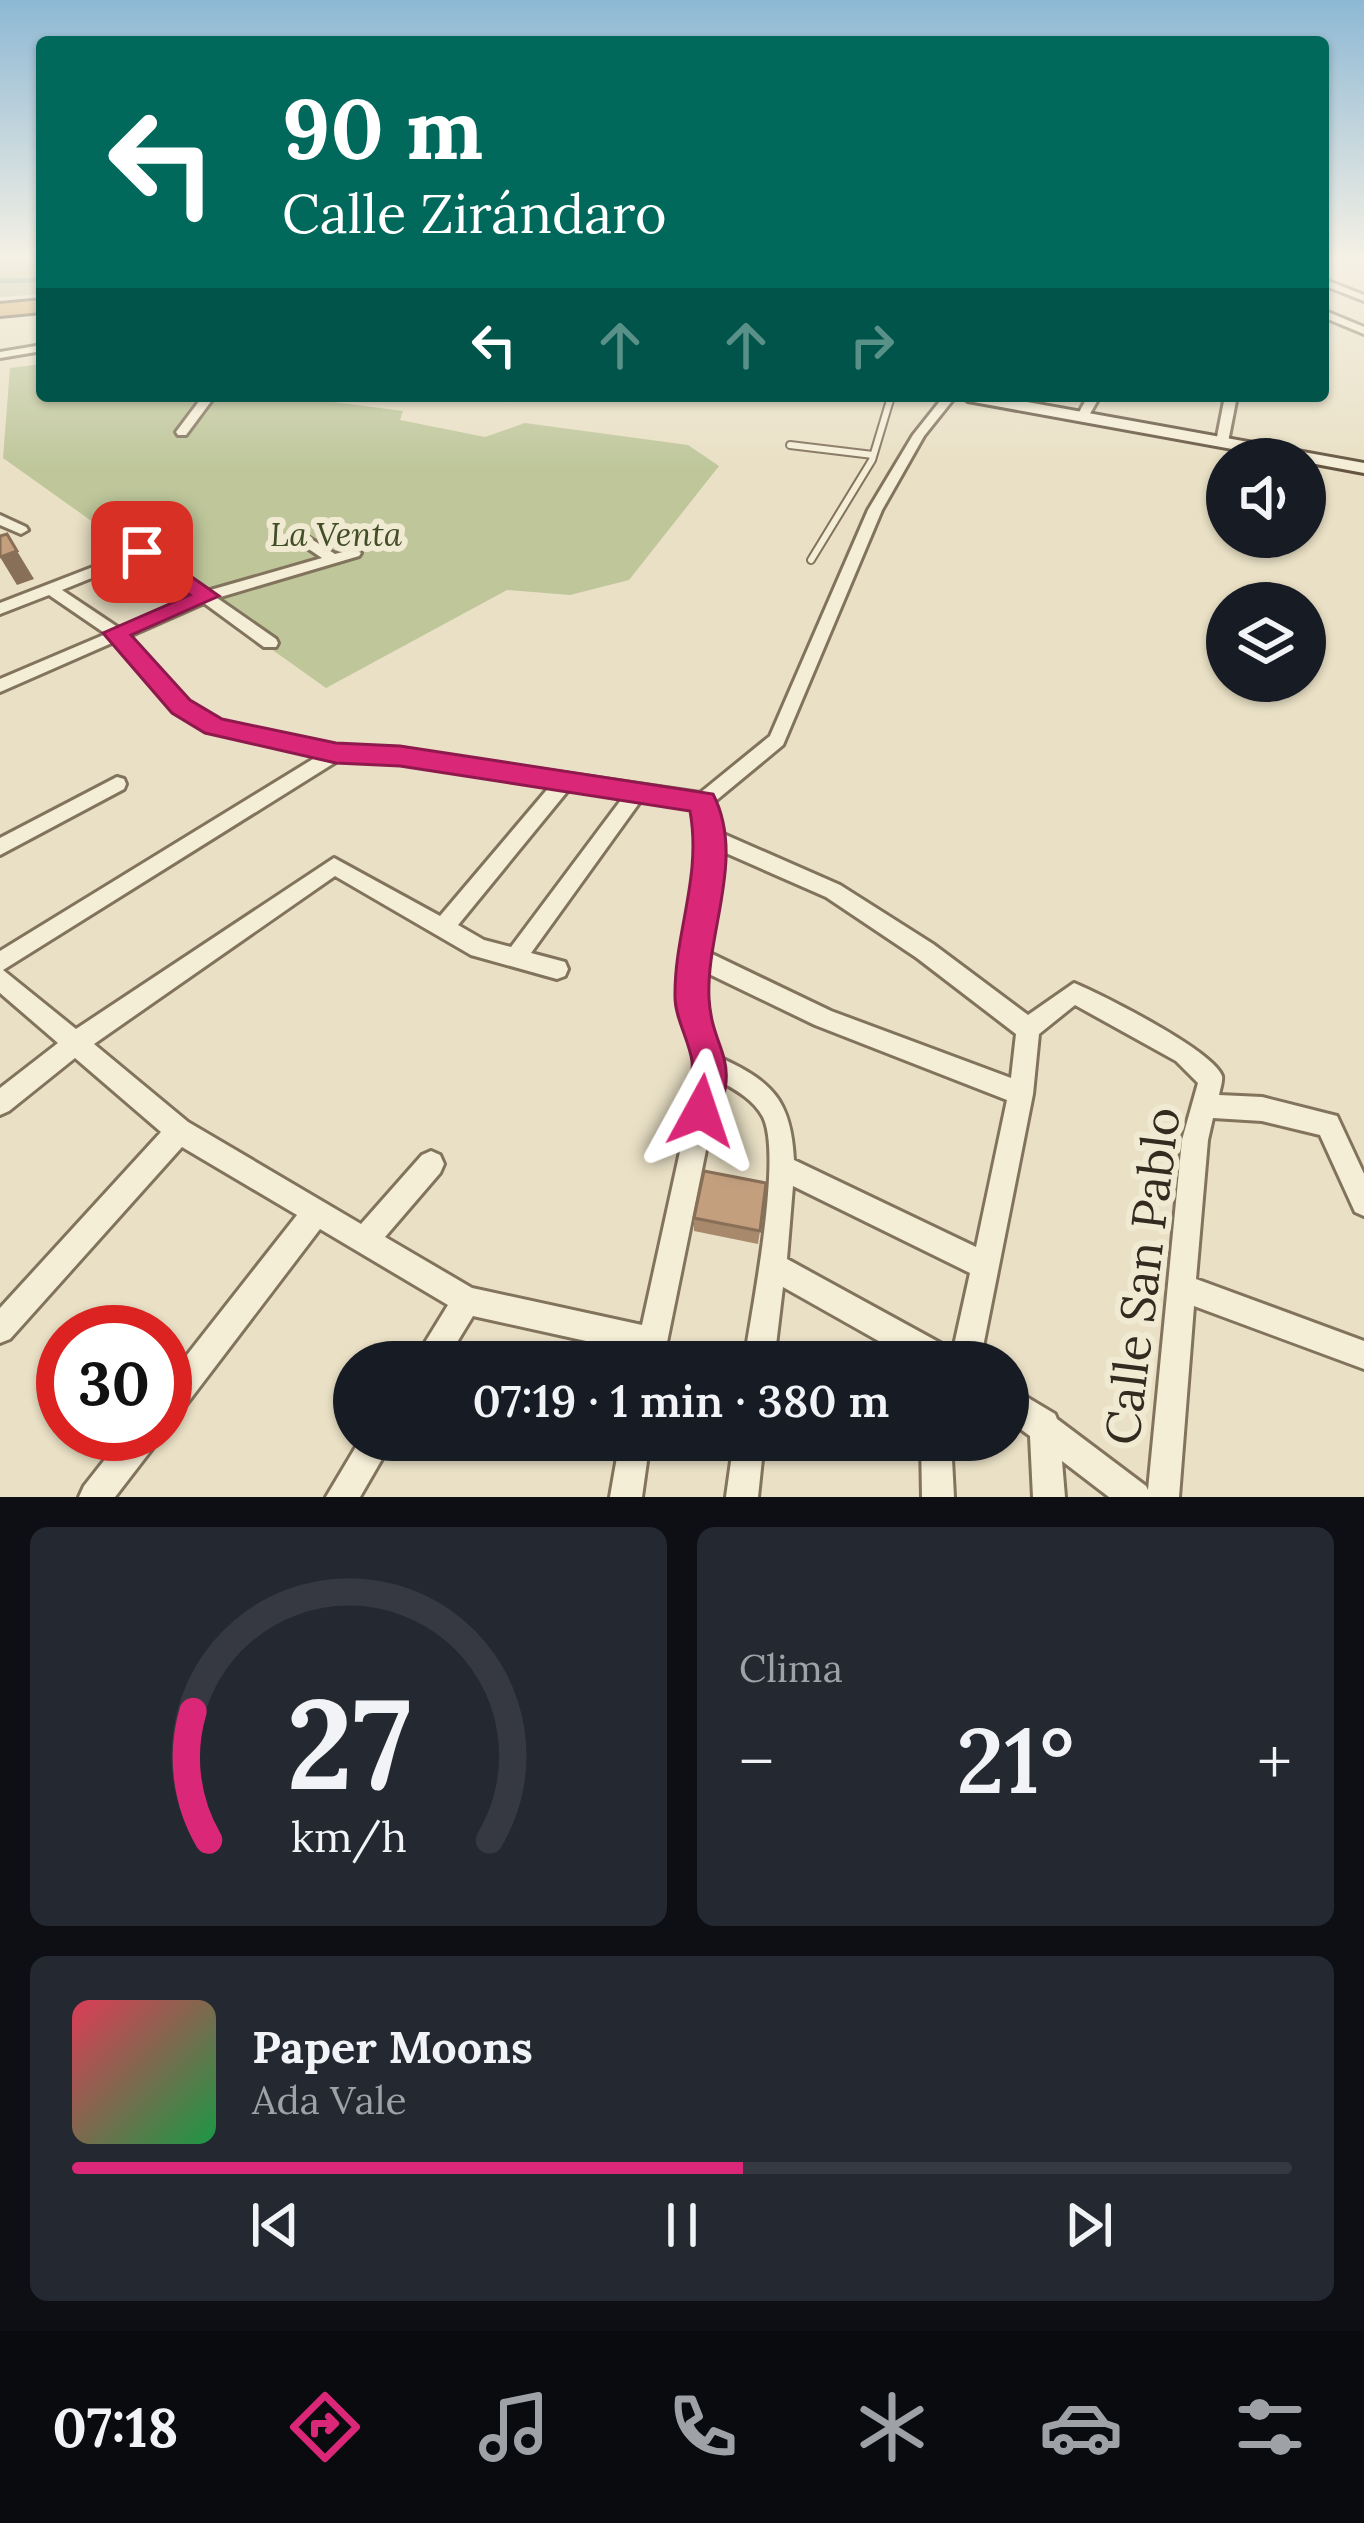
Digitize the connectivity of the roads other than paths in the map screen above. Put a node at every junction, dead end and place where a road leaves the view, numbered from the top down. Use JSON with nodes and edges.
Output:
{"nodes":[{"id":1,"x":36,"y":349,"type":"edge"},
{"id":2,"x":0,"y":355,"type":"edge"},
{"id":3,"x":204,"y":402,"type":"edge"},
{"id":4,"x":891,"y":402,"type":"edge"},
{"id":5,"x":945,"y":402,"type":"edge"},
{"id":6,"x":1002,"y":402,"type":"edge"},
{"id":7,"x":1091,"y":402,"type":"edge"},
{"id":8,"x":1231,"y":402,"type":"edge"},
{"id":9,"x":1083,"y":416,"type":"junction"},
{"id":10,"x":182,"y":432,"type":"dead end"},
{"id":11,"x":1223,"y":438,"type":"edge"},
{"id":12,"x":1206,"y":439,"type":"edge"},
{"id":13,"x":790,"y":445,"type":"dead end"},
{"id":14,"x":873,"y":455,"type":"junction"},
{"id":15,"x":1326,"y":463,"type":"edge"},
{"id":16,"x":1364,"y":468,"type":"edge"},
{"id":17,"x":0,"y":519,"type":"edge"},
{"id":18,"x":21,"y":530,"type":"dead end"},
{"id":19,"x":295,"y":535,"type":"dead end"},
{"id":20,"x":354,"y":553,"type":"dead end"},
{"id":21,"x":332,"y":558,"type":"junction"},
{"id":22,"x":811,"y":560,"type":"dead end"},
{"id":23,"x":51,"y":589,"type":"junction"},
{"id":24,"x":207,"y":596,"type":"junction"},
{"id":25,"x":0,"y":609,"type":"edge"},
{"id":26,"x":115,"y":633,"type":"junction"},
{"id":27,"x":270,"y":643,"type":"dead end"},
{"id":28,"x":0,"y":686,"type":"edge"},
{"id":29,"x":336,"y":753,"type":"junction"},
{"id":30,"x":567,"y":779,"type":"junction"},
{"id":31,"x":117,"y":784,"type":"dead end"},
{"id":32,"x":638,"y":791,"type":"junction"},
{"id":33,"x":703,"y":802,"type":"junction"},
{"id":34,"x":710,"y":837,"type":"junction"},
{"id":35,"x":0,"y":847,"type":"edge"},
{"id":36,"x":446,"y":926,"type":"junction"},
{"id":37,"x":515,"y":958,"type":"junction"},
{"id":38,"x":698,"y":958,"type":"junction"},
{"id":39,"x":0,"y":962,"type":"edge"},
{"id":40,"x":556,"y":969,"type":"dead end"},
{"id":41,"x":0,"y":979,"type":"edge"},
{"id":42,"x":1028,"y":1029,"type":"junction"},
{"id":43,"x":73,"y":1045,"type":"junction"},
{"id":44,"x":711,"y":1065,"type":"junction"},
{"id":45,"x":1022,"y":1094,"type":"junction"},
{"id":46,"x":0,"y":1103,"type":"edge"},
{"id":47,"x":1207,"y":1106,"type":"junction"},
{"id":48,"x":179,"y":1131,"type":"junction"},
{"id":49,"x":431,"y":1164,"type":"dead end"},
{"id":50,"x":782,"y":1167,"type":"junction"},
{"id":51,"x":1364,"y":1203,"type":"edge"},
{"id":52,"x":317,"y":1211,"type":"junction"},
{"id":53,"x":364,"y":1240,"type":"junction"},
{"id":54,"x":771,"y":1265,"type":"junction"},
{"id":55,"x":987,"y":1267,"type":"junction"},
{"id":56,"x":1180,"y":1287,"type":"junction"},
{"id":57,"x":467,"y":1301,"type":"junction"},
{"id":58,"x":0,"y":1329,"type":"edge"},
{"id":59,"x":441,"y":1341,"type":"edge"},
{"id":60,"x":610,"y":1341,"type":"edge"},
{"id":61,"x":651,"y":1341,"type":"edge"},
{"id":62,"x":762,"y":1341,"type":"edge"},
{"id":63,"x":904,"y":1341,"type":"edge"},
{"id":64,"x":970,"y":1341,"type":"edge"},
{"id":65,"x":1364,"y":1355,"type":"edge"},
{"id":66,"x":192,"y":1372,"type":"edge"},
{"id":67,"x":1029,"y":1415,"type":"edge"},
{"id":68,"x":1044,"y":1425,"type":"junction"},
{"id":69,"x":123,"y":1461,"type":"edge"},
{"id":70,"x":365,"y":1461,"type":"edge"},
{"id":71,"x":632,"y":1461,"type":"edge"},
{"id":72,"x":746,"y":1461,"type":"edge"},
{"id":73,"x":937,"y":1461,"type":"edge"},
{"id":74,"x":95,"y":1497,"type":"edge"},
{"id":75,"x":342,"y":1497,"type":"edge"},
{"id":76,"x":626,"y":1497,"type":"edge"},
{"id":77,"x":742,"y":1497,"type":"edge"},
{"id":78,"x":938,"y":1497,"type":"edge"},
{"id":79,"x":1049,"y":1497,"type":"edge"},
{"id":80,"x":1135,"y":1497,"type":"edge"},
{"id":81,"x":1163,"y":1497,"type":"edge"}],
"edges":[{"from":1,"to":2,"type":"street"},
{"from":3,"to":10,"type":"street"},
{"from":4,"to":14,"type":"lane"},
{"from":5,"to":33,"type":"street"},
{"from":6,"to":9,"type":"main road"},
{"from":7,"to":9,"type":"street"},
{"from":8,"to":11,"type":"street"},
{"from":9,"to":12,"type":"main road"},
{"from":13,"to":14,"type":"lane"},
{"from":14,"to":22,"type":"lane"},
{"from":15,"to":16,"type":"main road"},
{"from":17,"to":18,"type":"street"},
{"from":19,"to":21,"type":"street"},
{"from":20,"to":21,"type":"street"},
{"from":21,"to":24,"type":"street"},
{"from":23,"to":24,"type":"street"},
{"from":23,"to":25,"type":"street"},
{"from":23,"to":26,"type":"street"},
{"from":24,"to":26,"type":"street"},
{"from":24,"to":27,"type":"street"},
{"from":26,"to":28,"type":"street"},
{"from":26,"to":29,"type":"street"},
{"from":29,"to":30,"type":"street"},
{"from":29,"to":39,"type":"street"},
{"from":30,"to":32,"type":"street"},
{"from":30,"to":36,"type":"street"},
{"from":31,"to":35,"type":"street"},
{"from":32,"to":33,"type":"street"},
{"from":32,"to":37,"type":"street"},
{"from":33,"to":34,"type":"street"},
{"from":34,"to":38,"type":"street"},
{"from":34,"to":42,"type":"street"},
{"from":36,"to":37,"type":"street"},
{"from":36,"to":43,"type":"street"},
{"from":37,"to":40,"type":"street"},
{"from":38,"to":44,"type":"street"},
{"from":38,"to":45,"type":"street"},
{"from":41,"to":43,"type":"street"},
{"from":42,"to":45,"type":"street"},
{"from":42,"to":47,"type":"street","name":"Calle San Pablo"},
{"from":43,"to":46,"type":"street"},
{"from":43,"to":48,"type":"street"},
{"from":44,"to":50,"type":"street"},
{"from":44,"to":61,"type":"street"},
{"from":45,"to":55,"type":"street"},
{"from":47,"to":51,"type":"street"},
{"from":47,"to":56,"type":"street","name":"Calle San Pablo"},
{"from":48,"to":52,"type":"street"},
{"from":48,"to":58,"type":"street"},
{"from":49,"to":53,"type":"street"},
{"from":50,"to":54,"type":"street"},
{"from":50,"to":55,"type":"street"},
{"from":52,"to":53,"type":"street"},
{"from":52,"to":66,"type":"street"},
{"from":53,"to":57,"type":"street"},
{"from":54,"to":62,"type":"street"},
{"from":54,"to":63,"type":"street"},
{"from":55,"to":64,"type":"street"},
{"from":56,"to":65,"type":"street"},
{"from":56,"to":81,"type":"street","name":"Calle San Pablo"},
{"from":57,"to":59,"type":"street"},
{"from":57,"to":60,"type":"street"},
{"from":67,"to":68,"type":"street"},
{"from":68,"to":79,"type":"street"},
{"from":68,"to":80,"type":"street"},
{"from":69,"to":74,"type":"street"},
{"from":70,"to":75,"type":"street"},
{"from":71,"to":76,"type":"street"},
{"from":72,"to":77,"type":"street"},
{"from":73,"to":78,"type":"street"}]}
